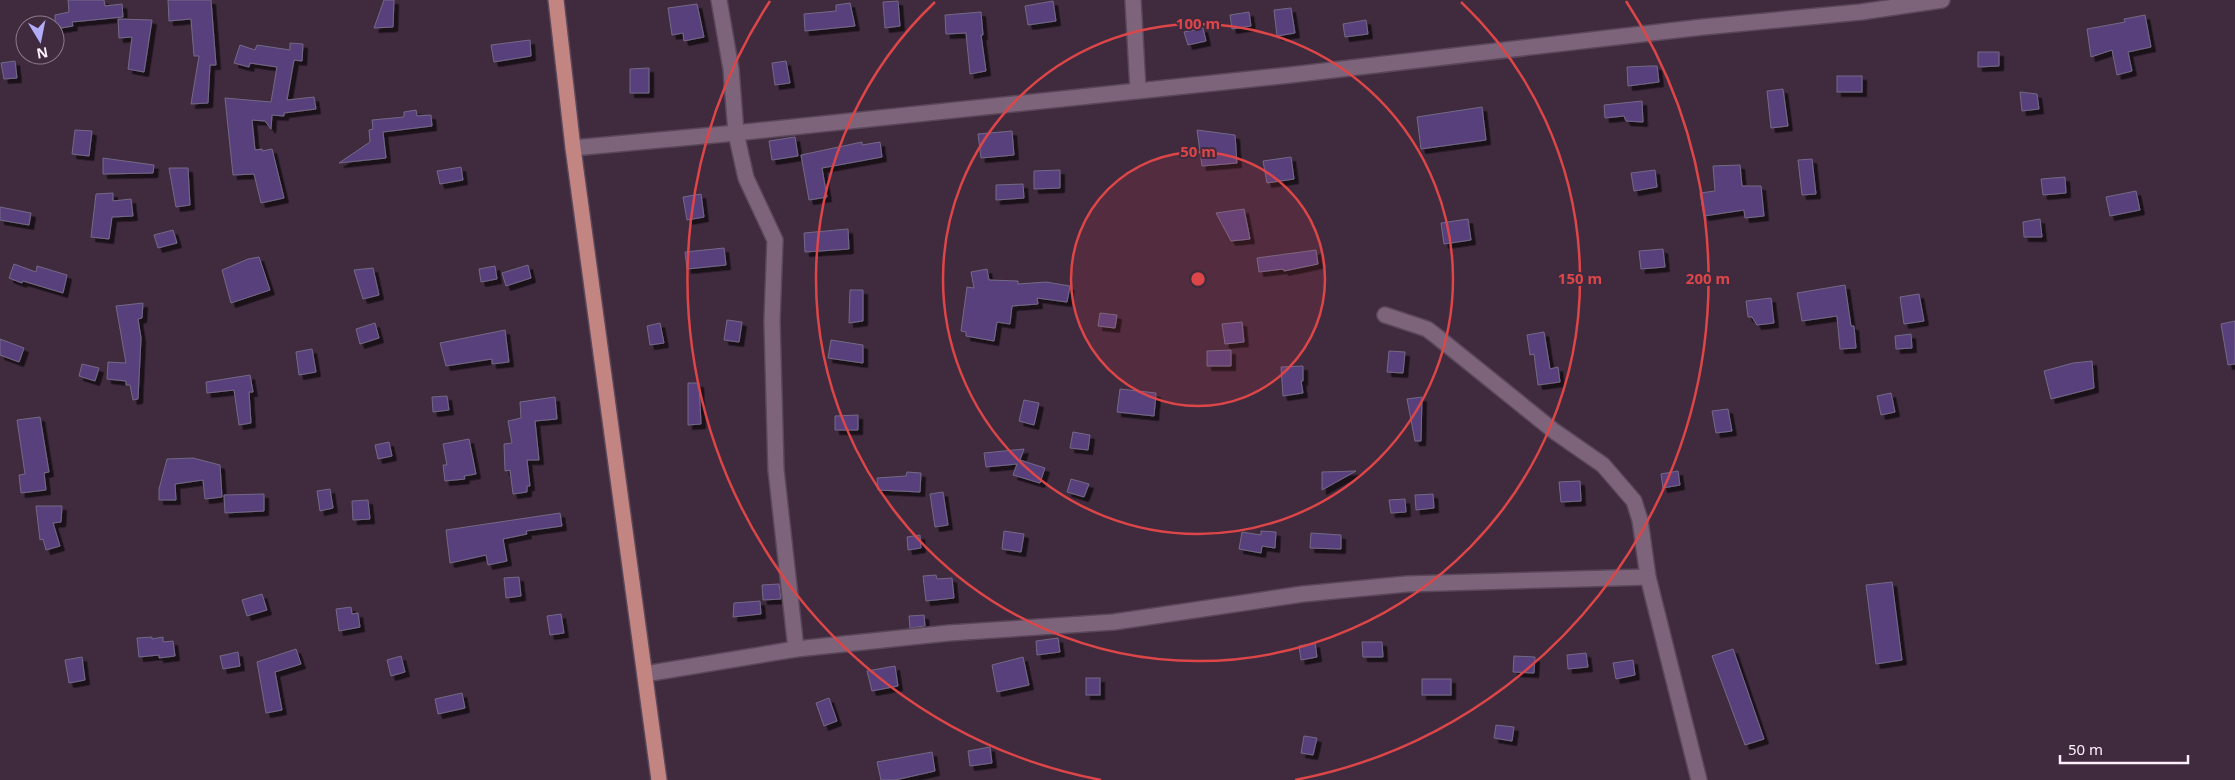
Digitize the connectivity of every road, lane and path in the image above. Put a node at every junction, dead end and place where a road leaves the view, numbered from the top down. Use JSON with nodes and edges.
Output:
{"nodes":[{"id":1,"x":556,"y":0,"type":"edge"},
{"id":2,"x":720,"y":0,"type":"edge"},
{"id":3,"x":1133,"y":0,"type":"edge"},
{"id":4,"x":1942,"y":0,"type":"edge"},
{"id":5,"x":1138,"y":90,"type":"junction"},
{"id":6,"x":736,"y":134,"type":"junction"},
{"id":7,"x":573,"y":148,"type":"junction"},
{"id":8,"x":1385,"y":315,"type":"dead end"},
{"id":9,"x":1648,"y":577,"type":"junction"},
{"id":10,"x":796,"y":649,"type":"junction"},
{"id":11,"x":645,"y":674,"type":"junction"},
{"id":12,"x":659,"y":780,"type":"edge"},
{"id":13,"x":1699,"y":780,"type":"edge"}],
"edges":[{"from":1,"to":7,"type":"main road"},
{"from":2,"to":6,"type":"street"},
{"from":3,"to":5,"type":"street"},
{"from":4,"to":5,"type":"street"},
{"from":5,"to":6,"type":"street"},
{"from":6,"to":7,"type":"street"},
{"from":6,"to":10,"type":"street"},
{"from":7,"to":11,"type":"main road"},
{"from":8,"to":9,"type":"street"},
{"from":9,"to":10,"type":"street"},
{"from":9,"to":13,"type":"street"},
{"from":10,"to":11,"type":"street"},
{"from":11,"to":12,"type":"main road"}]}
